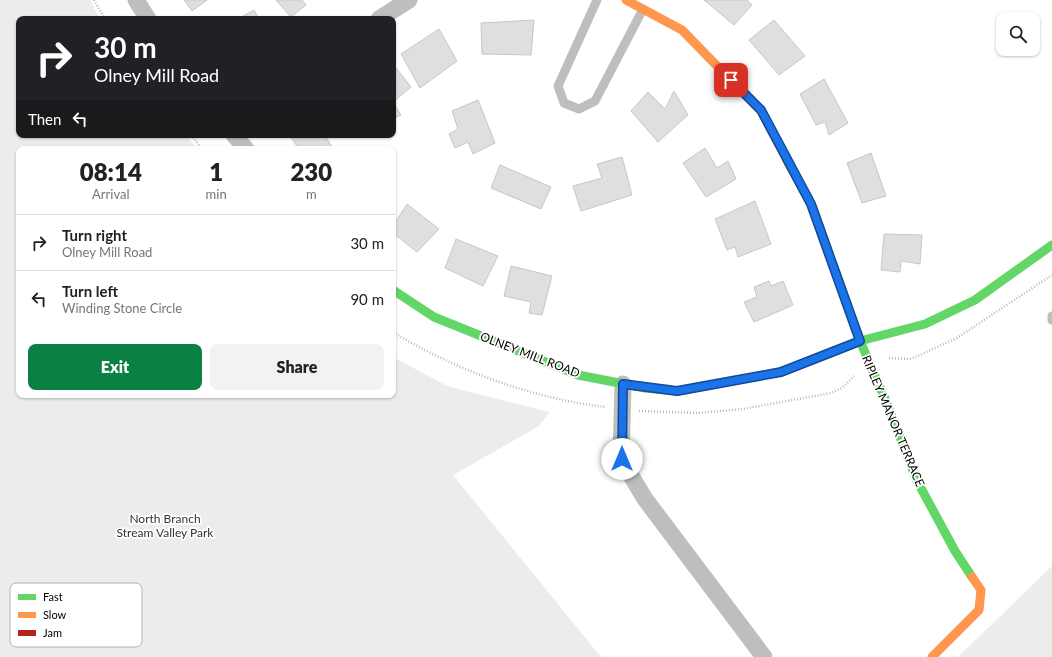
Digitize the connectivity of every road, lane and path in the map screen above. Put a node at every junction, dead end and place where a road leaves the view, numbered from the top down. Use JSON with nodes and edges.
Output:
{"nodes":[{"id":1,"x":94,"y":0,"type":"edge"},
{"id":2,"x":136,"y":0,"type":"edge"},
{"id":3,"x":409,"y":0,"type":"edge"},
{"id":4,"x":596,"y":0,"type":"edge"},
{"id":5,"x":626,"y":0,"type":"edge"},
{"id":6,"x":643,"y":9,"type":"junction"},
{"id":7,"x":103,"y":16,"type":"edge"},
{"id":8,"x":146,"y":16,"type":"edge"},
{"id":9,"x":384,"y":16,"type":"edge"},
{"id":10,"x":193,"y":138,"type":"edge"},
{"id":11,"x":237,"y":138,"type":"edge"},
{"id":12,"x":200,"y":146,"type":"edge"},
{"id":13,"x":243,"y":146,"type":"edge"},
{"id":14,"x":1052,"y":244,"type":"edge"},
{"id":15,"x":396,"y":292,"type":"edge"},
{"id":16,"x":1052,"y":316,"type":"edge"},
{"id":17,"x":1052,"y":320,"type":"edge"},
{"id":18,"x":860,"y":341,"type":"junction"},
{"id":19,"x":623,"y":384,"type":"junction"},
{"id":20,"x":764,"y":657,"type":"edge"},
{"id":21,"x":932,"y":657,"type":"edge"}],
"edges":[{"from":1,"to":7,"type":"path"},
{"from":2,"to":8,"type":"street"},
{"from":3,"to":9,"type":"street"},
{"from":4,"to":6,"type":"lane"},
{"from":5,"to":6,"type":"street","name":"RIPLEY MANOR TERRACE"},
{"from":6,"to":18,"type":"street","name":"RIPLEY MANOR TERRACE"},
{"from":10,"to":12,"type":"path"},
{"from":11,"to":13,"type":"street"},
{"from":14,"to":18,"type":"street","name":"OLNEY MILL ROAD"},
{"from":15,"to":19,"type":"street","name":"OLNEY MILL ROAD"},
{"from":16,"to":17,"type":"lane"},
{"from":18,"to":19,"type":"street","name":"OLNEY MILL ROAD"},
{"from":18,"to":21,"type":"street","name":"RIPLEY MANOR TERRACE"},
{"from":19,"to":20,"type":"street"}]}
